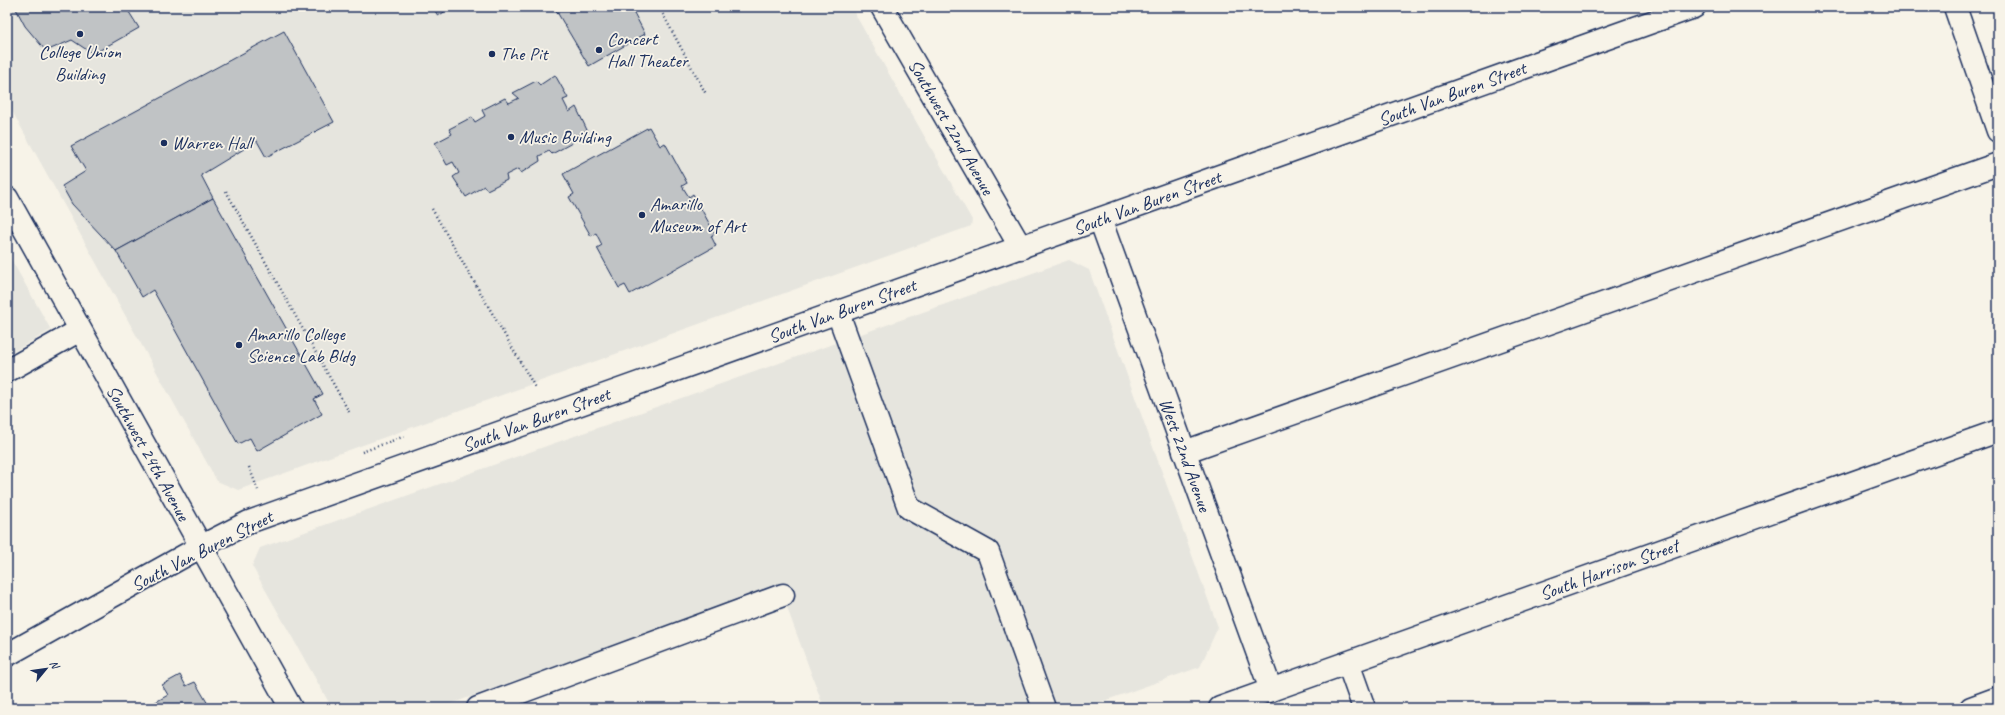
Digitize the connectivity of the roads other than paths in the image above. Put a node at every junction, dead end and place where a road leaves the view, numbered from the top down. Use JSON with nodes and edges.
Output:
{"nodes":[{"id":1,"x":882,"y":7,"type":"edge"},
{"id":2,"x":1694,"y":7,"type":"edge"},
{"id":3,"x":1955,"y":7,"type":"edge"},
{"id":4,"x":1998,"y":131,"type":"edge"},
{"id":5,"x":1998,"y":164,"type":"edge"},
{"id":6,"x":7,"y":198,"type":"edge"},
{"id":7,"x":1100,"y":219,"type":"junction"},
{"id":8,"x":1021,"y":248,"type":"junction"},
{"id":9,"x":838,"y":313,"type":"junction"},
{"id":10,"x":80,"y":330,"type":"junction"},
{"id":11,"x":7,"y":371,"type":"edge"},
{"id":12,"x":1998,"y":431,"type":"edge"},
{"id":13,"x":1184,"y":452,"type":"junction"},
{"id":14,"x":200,"y":547,"type":"junction"},
{"id":15,"x":783,"y":595,"type":"dead end"},
{"id":16,"x":7,"y":655,"type":"edge"},
{"id":17,"x":1348,"y":663,"type":"junction"},
{"id":18,"x":1271,"y":690,"type":"junction"},
{"id":19,"x":1998,"y":698,"type":"edge"},
{"id":20,"x":291,"y":708,"type":"edge"},
{"id":21,"x":478,"y":708,"type":"edge"},
{"id":22,"x":1044,"y":708,"type":"edge"},
{"id":23,"x":1220,"y":708,"type":"edge"},
{"id":24,"x":1364,"y":708,"type":"edge"},
{"id":25,"x":1971,"y":708,"type":"edge"}],
"edges":[{"from":1,"to":8,"type":"street","name":"Southwest 22nd Avenue"},
{"from":2,"to":7,"type":"street","name":"South Van Buren Street"},
{"from":3,"to":4,"type":"street"},
{"from":5,"to":13,"type":"street"},
{"from":6,"to":10,"type":"street","name":"Southwest 24th Avenue"},
{"from":7,"to":8,"type":"street","name":"South Van Buren Street"},
{"from":7,"to":13,"type":"street","name":"West 22nd Avenue"},
{"from":8,"to":9,"type":"street","name":"South Van Buren Street"},
{"from":9,"to":14,"type":"street","name":"South Van Buren Street"},
{"from":9,"to":22,"type":"street"},
{"from":10,"to":11,"type":"street"},
{"from":10,"to":14,"type":"street","name":"Southwest 24th Avenue"},
{"from":12,"to":17,"type":"street","name":"South Harrison Street"},
{"from":13,"to":18,"type":"street","name":"West 22nd Avenue"},
{"from":14,"to":16,"type":"street","name":"South Van Buren Street"},
{"from":14,"to":20,"type":"street","name":"Southwest 24th Avenue"},
{"from":15,"to":21,"type":"street"},
{"from":17,"to":18,"type":"street","name":"South Harrison Street"},
{"from":17,"to":24,"type":"street"},
{"from":18,"to":23,"type":"street","name":"South Harrison Street"},
{"from":19,"to":25,"type":"street"}]}
